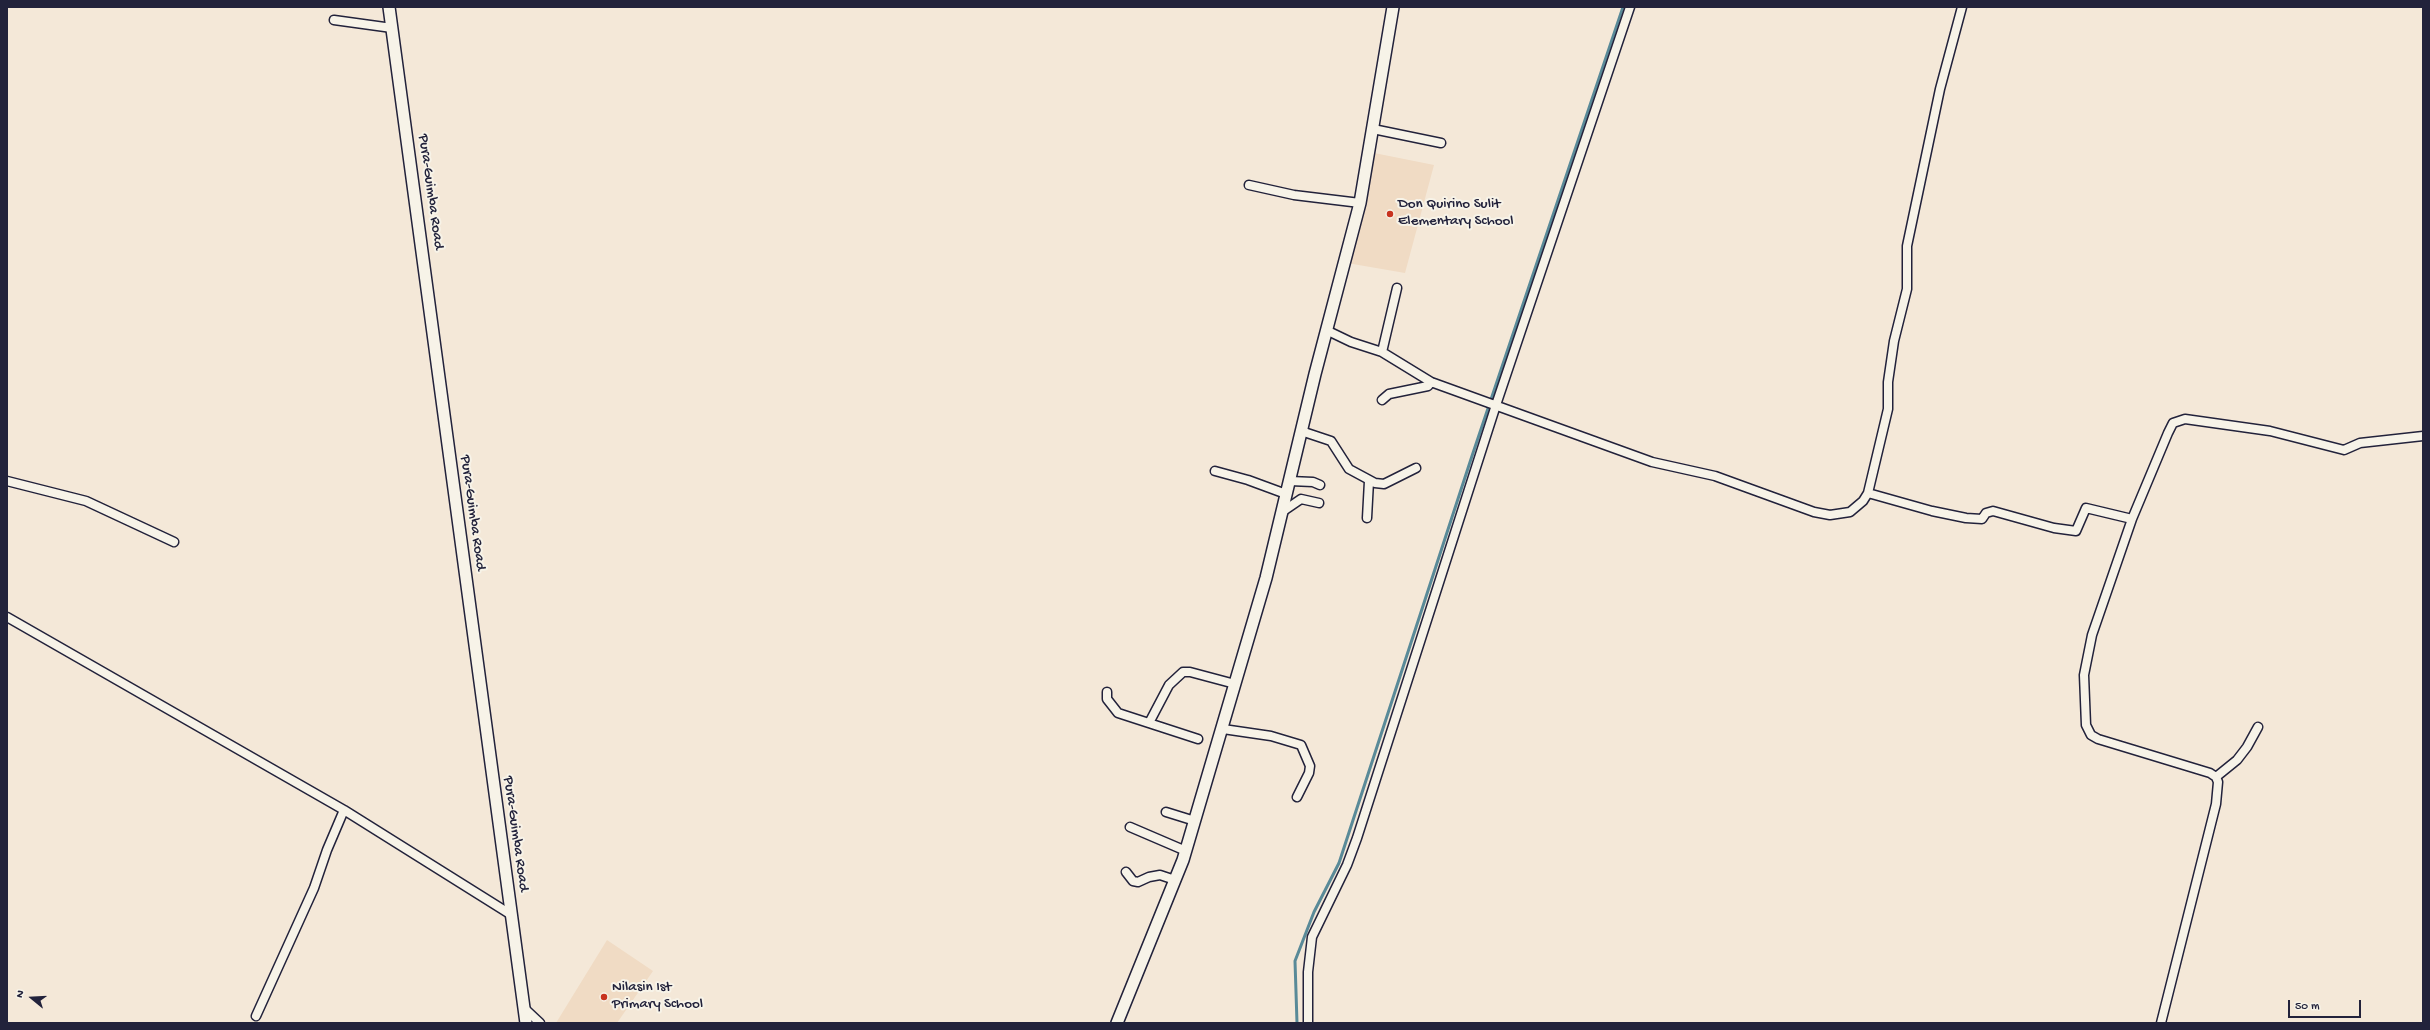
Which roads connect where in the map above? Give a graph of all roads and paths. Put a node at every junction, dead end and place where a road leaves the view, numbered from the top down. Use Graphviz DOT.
graph roads {
  1 [pos="389,7"];
  2 [pos="1393,7"];
  3 [pos="1630,7"];
  4 [pos="1962,7"];
  5 [pos="334,20"];
  6 [pos="392,28"];
  7 [pos="1373,129"];
  8 [pos="1441,143"];
  9 [pos="1249,185"];
  10 [pos="1360,203"];
  11 [pos="1397,288"];
  12 [pos="1326,330"];
  13 [pos="1382,352"];
  14 [pos="1431,382"];
  15 [pos="1382,400"];
  16 [pos="1496,405"];
  17 [pos="1301,431"];
  18 [pos="2423,436"];
  19 [pos="1416,468"];
  20 [pos="1215,471"];
  21 [pos="7,481"];
  22 [pos="1290,481"];
  23 [pos="1369,481"];
  24 [pos="1320,485"];
  25 [pos="1868,493"];
  26 [pos="1286,494"];
  27 [pos="1319,503"];
  28 [pos="1282,512"];
  29 [pos="1367,518"];
  30 [pos="2132,519"];
  31 [pos="174,542"];
  32 [pos="7,616"];
  33 [pos="1235,684"];
  34 [pos="1106,692"];
  35 [pos="1149,724"];
  36 [pos="2258,727"];
  37 [pos="1223,729"];
  38 [pos="1198,739"];
  39 [pos="2216,778"];
  40 [pos="1297,797"];
  41 [pos="344,810"];
  42 [pos="1166,812"];
  43 [pos="1195,821"];
  44 [pos="1130,827"];
  45 [pos="1186,850"];
  46 [pos="1126,872"];
  47 [pos="1175,880"];
  48 [pos="510,914"];
  49 [pos="524,1008"];
  50 [pos="256,1016"];
  51 [pos="526,1023"];
  52 [pos="540,1023"];
  53 [pos="1117,1023"];
  54 [pos="1308,1023"];
  55 [pos="2161,1023"];
  1 -- 6 [label="street, Pura-Guimba Road"];
  2 -- 7 [label="street"];
  3 -- 16 [label="street"];
  4 -- 25 [label="street"];
  5 -- 6 [label="street"];
  6 -- 48 [label="street, Pura-Guimba Road"];
  7 -- 8 [label="street"];
  7 -- 10 [label="street"];
  9 -- 10 [label="street"];
  10 -- 12 [label="street"];
  11 -- 13 [label="street"];
  12 -- 13 [label="street"];
  12 -- 17 [label="street"];
  13 -- 14 [label="street"];
  14 -- 15 [label="street"];
  14 -- 16 [label="street"];
  16 -- 25 [label="street"];
  16 -- 54 [label="street"];
  17 -- 22 [label="street"];
  17 -- 23 [label="street"];
  18 -- 30 [label="street"];
  19 -- 23 [label="street"];
  20 -- 26 [label="street"];
  21 -- 31 [label="street"];
  22 -- 24 [label="street"];
  22 -- 26 [label="street"];
  23 -- 29 [label="street"];
  25 -- 30 [label="street"];
  26 -- 28 [label="street"];
  27 -- 28 [label="street"];
  28 -- 33 [label="street"];
  30 -- 39 [label="street"];
  32 -- 41 [label="street"];
  33 -- 35 [label="street"];
  33 -- 37 [label="street"];
  34 -- 35 [label="street"];
  35 -- 38 [label="street"];
  36 -- 39 [label="street"];
  37 -- 40 [label="street"];
  37 -- 43 [label="street"];
  39 -- 55 [label="street"];
  41 -- 48 [label="street"];
  41 -- 50 [label="street"];
  42 -- 43 [label="street"];
  43 -- 45 [label="street"];
  44 -- 45 [label="street"];
  45 -- 47 [label="street"];
  46 -- 47 [label="street"];
  47 -- 53 [label="street"];
  48 -- 49 [label="street, Pura-Guimba Road"];
  49 -- 51 [label="street, Pura-Guimba Road"];
  49 -- 52 [label="street"];
}
